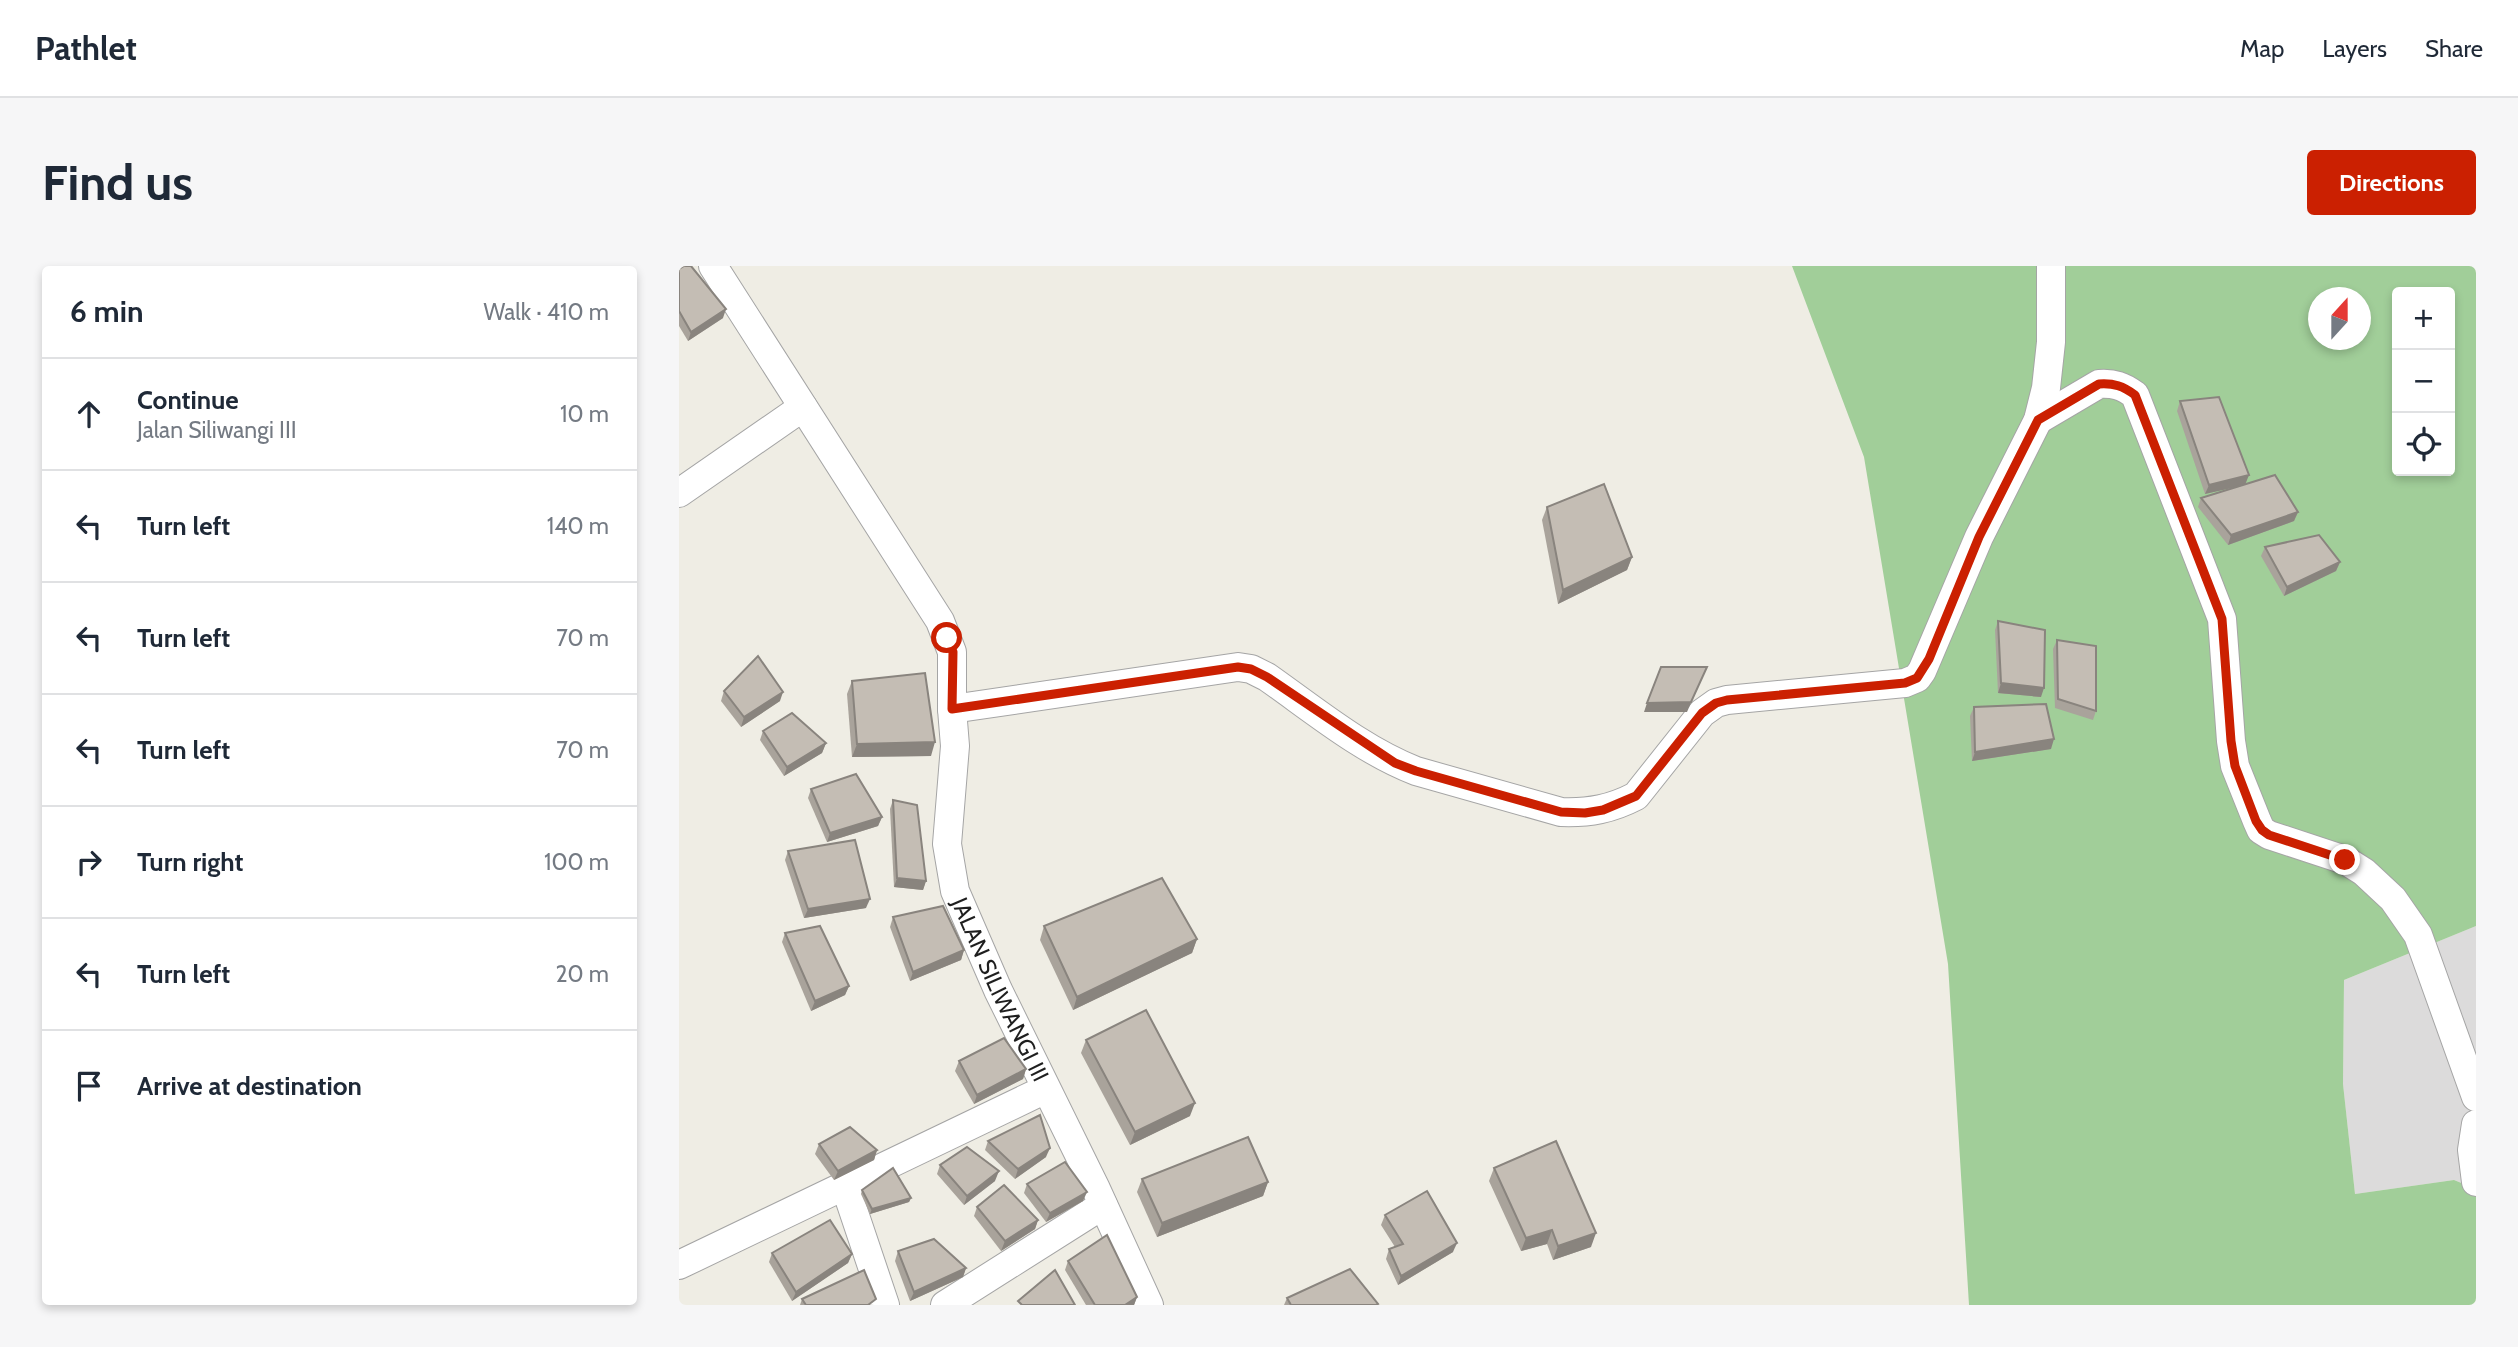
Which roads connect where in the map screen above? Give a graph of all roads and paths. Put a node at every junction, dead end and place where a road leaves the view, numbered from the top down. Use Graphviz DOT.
graph roads {
  1 [pos="713,266"];
  2 [pos="2051,266"];
  3 [pos="803,407"];
  4 [pos="2038,420"];
  5 [pos="679,493"];
  6 [pos="952,709"];
  7 [pos="1046,1089"];
  8 [pos="2476,1097"];
  9 [pos="2476,1124"];
  10 [pos="2476,1182"];
  11 [pos="845,1186"];
  12 [pos="1103,1205"];
  13 [pos="679,1265"];
  14 [pos="885,1305"];
  15 [pos="945,1305"];
  16 [pos="1149,1305"];
  1 -- 3 [label="street"];
  2 -- 4 [label="street"];
  3 -- 5 [label="street"];
  3 -- 6 [label="street, JALAN SILIWANGI III"];
  4 -- 6 [label="street"];
  4 -- 8 [label="street"];
  6 -- 7 [label="street, JALAN SILIWANGI III"];
  7 -- 11 [label="street"];
  7 -- 12 [label="street, JALAN SILIWANGI III"];
  9 -- 10 [label="street"];
  11 -- 13 [label="street"];
  11 -- 14 [label="street"];
  12 -- 15 [label="street"];
  12 -- 16 [label="street, JALAN SILIWANGI III"];
}
